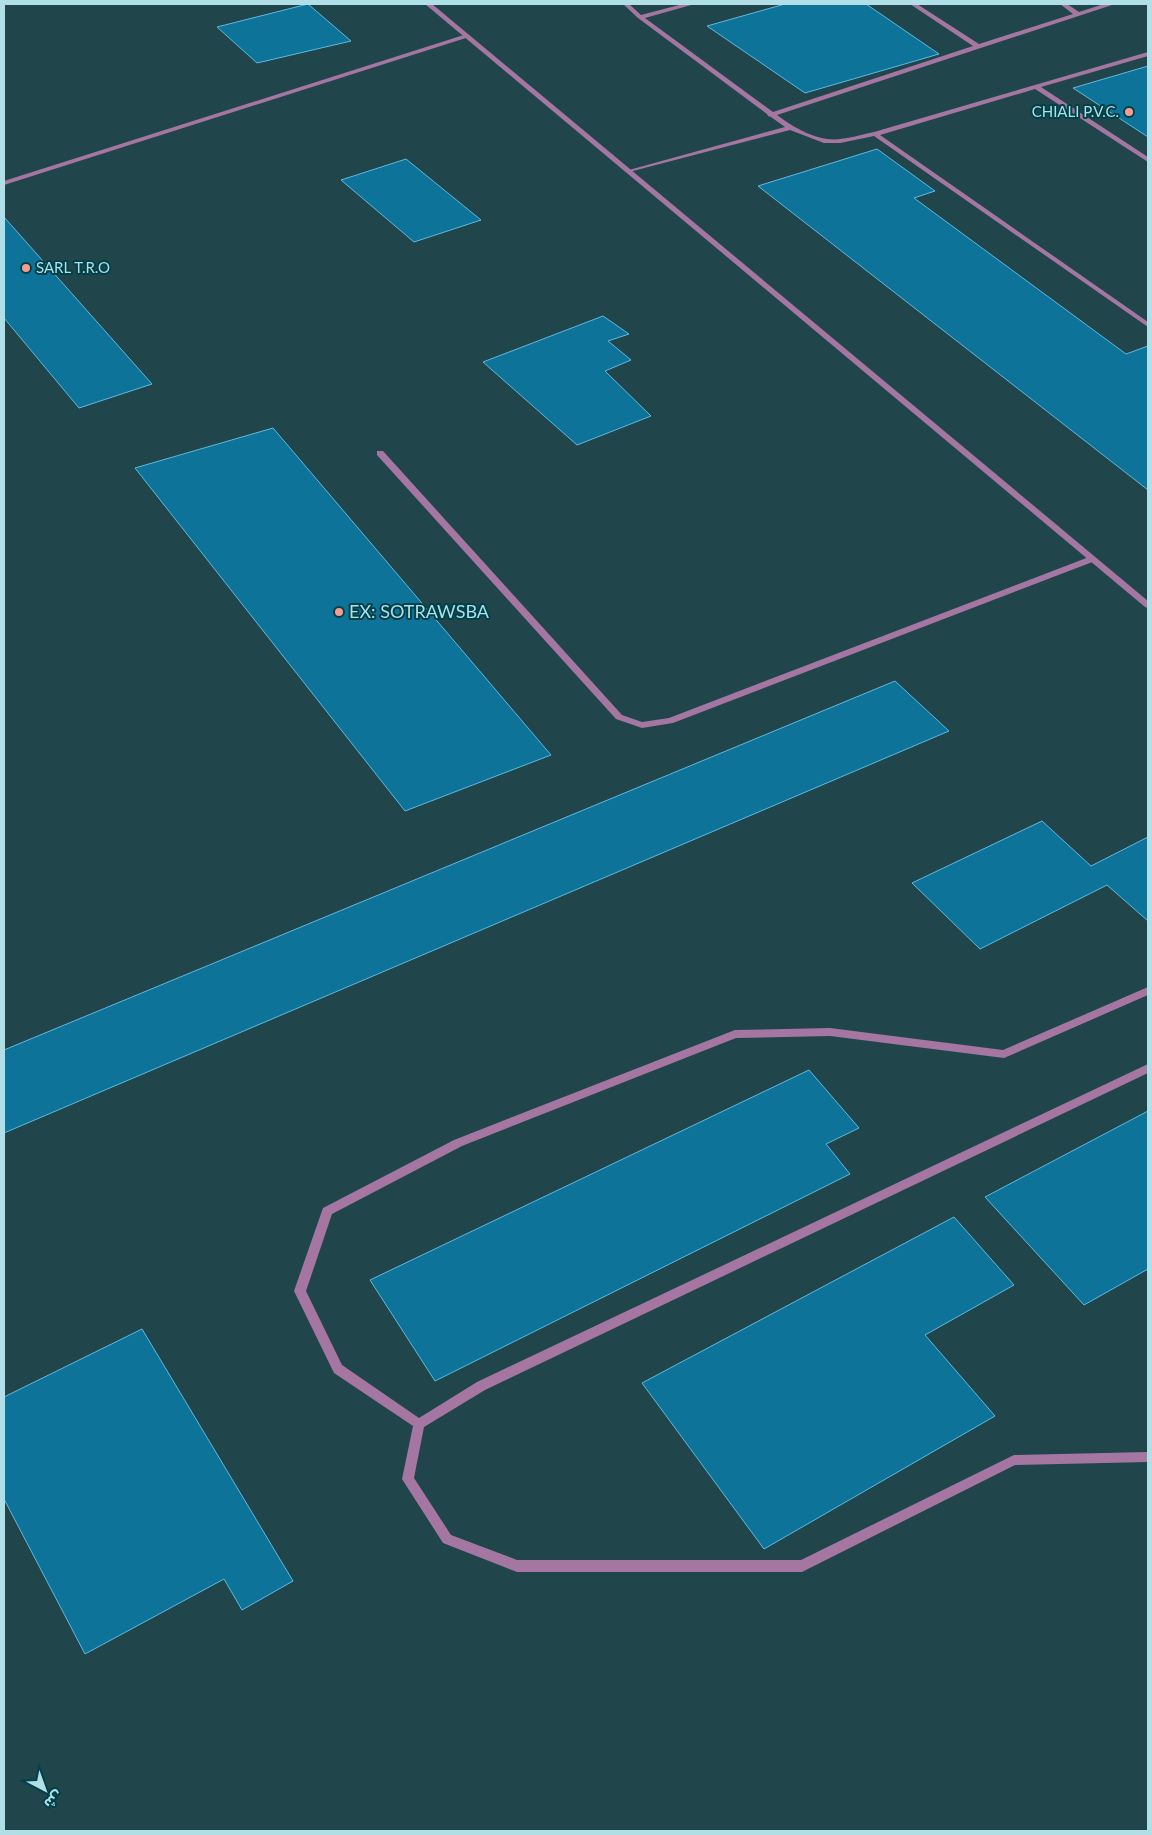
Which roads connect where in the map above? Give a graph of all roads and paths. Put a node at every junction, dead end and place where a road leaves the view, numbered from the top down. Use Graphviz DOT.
graph roads {
  1 [pos="428,4"];
  2 [pos="626,4"];
  3 [pos="689,4"];
  4 [pos="913,4"];
  5 [pos="1063,4"];
  6 [pos="1110,4"];
  7 [pos="1078,14"];
  8 [pos="640,17"];
  9 [pos="467,36"];
  10 [pos="978,46"];
  11 [pos="1148,54"];
  12 [pos="1036,87"];
  13 [pos="770,115"];
  14 [pos="790,128"];
  15 [pos="875,134"];
  16 [pos="1148,160"];
  17 [pos="630,171"];
  18 [pos="4,183"];
  19 [pos="1148,325"];
  20 [pos="380,453"];
  21 [pos="1092,559"];
  22 [pos="1148,606"];
  23 [pos="1148,991"];
  24 [pos="1148,1068"];
  25 [pos="420,1424"];
  26 [pos="1148,1457"];
  1 -- 9 [label="street"];
  2 -- 8 [label="street"];
  3 -- 8 [label="street"];
  4 -- 10 [label="street"];
  5 -- 7 [label="street"];
  6 -- 7 [label="street"];
  7 -- 10 [label="street"];
  8 -- 13 [label="street"];
  9 -- 17 [label="street"];
  9 -- 18 [label="street"];
  10 -- 13 [label="street"];
  11 -- 12 [label="street"];
  12 -- 15 [label="street"];
  12 -- 16 [label="street"];
  13 -- 14 [label="street"];
  14 -- 15 [label="street"];
  14 -- 17 [label="street"];
  15 -- 19 [label="street"];
  17 -- 21 [label="street"];
  20 -- 21 [label="street"];
  21 -- 22 [label="street"];
  23 -- 25 [label="street"];
  24 -- 25 [label="street"];
  25 -- 26 [label="street"];
}
